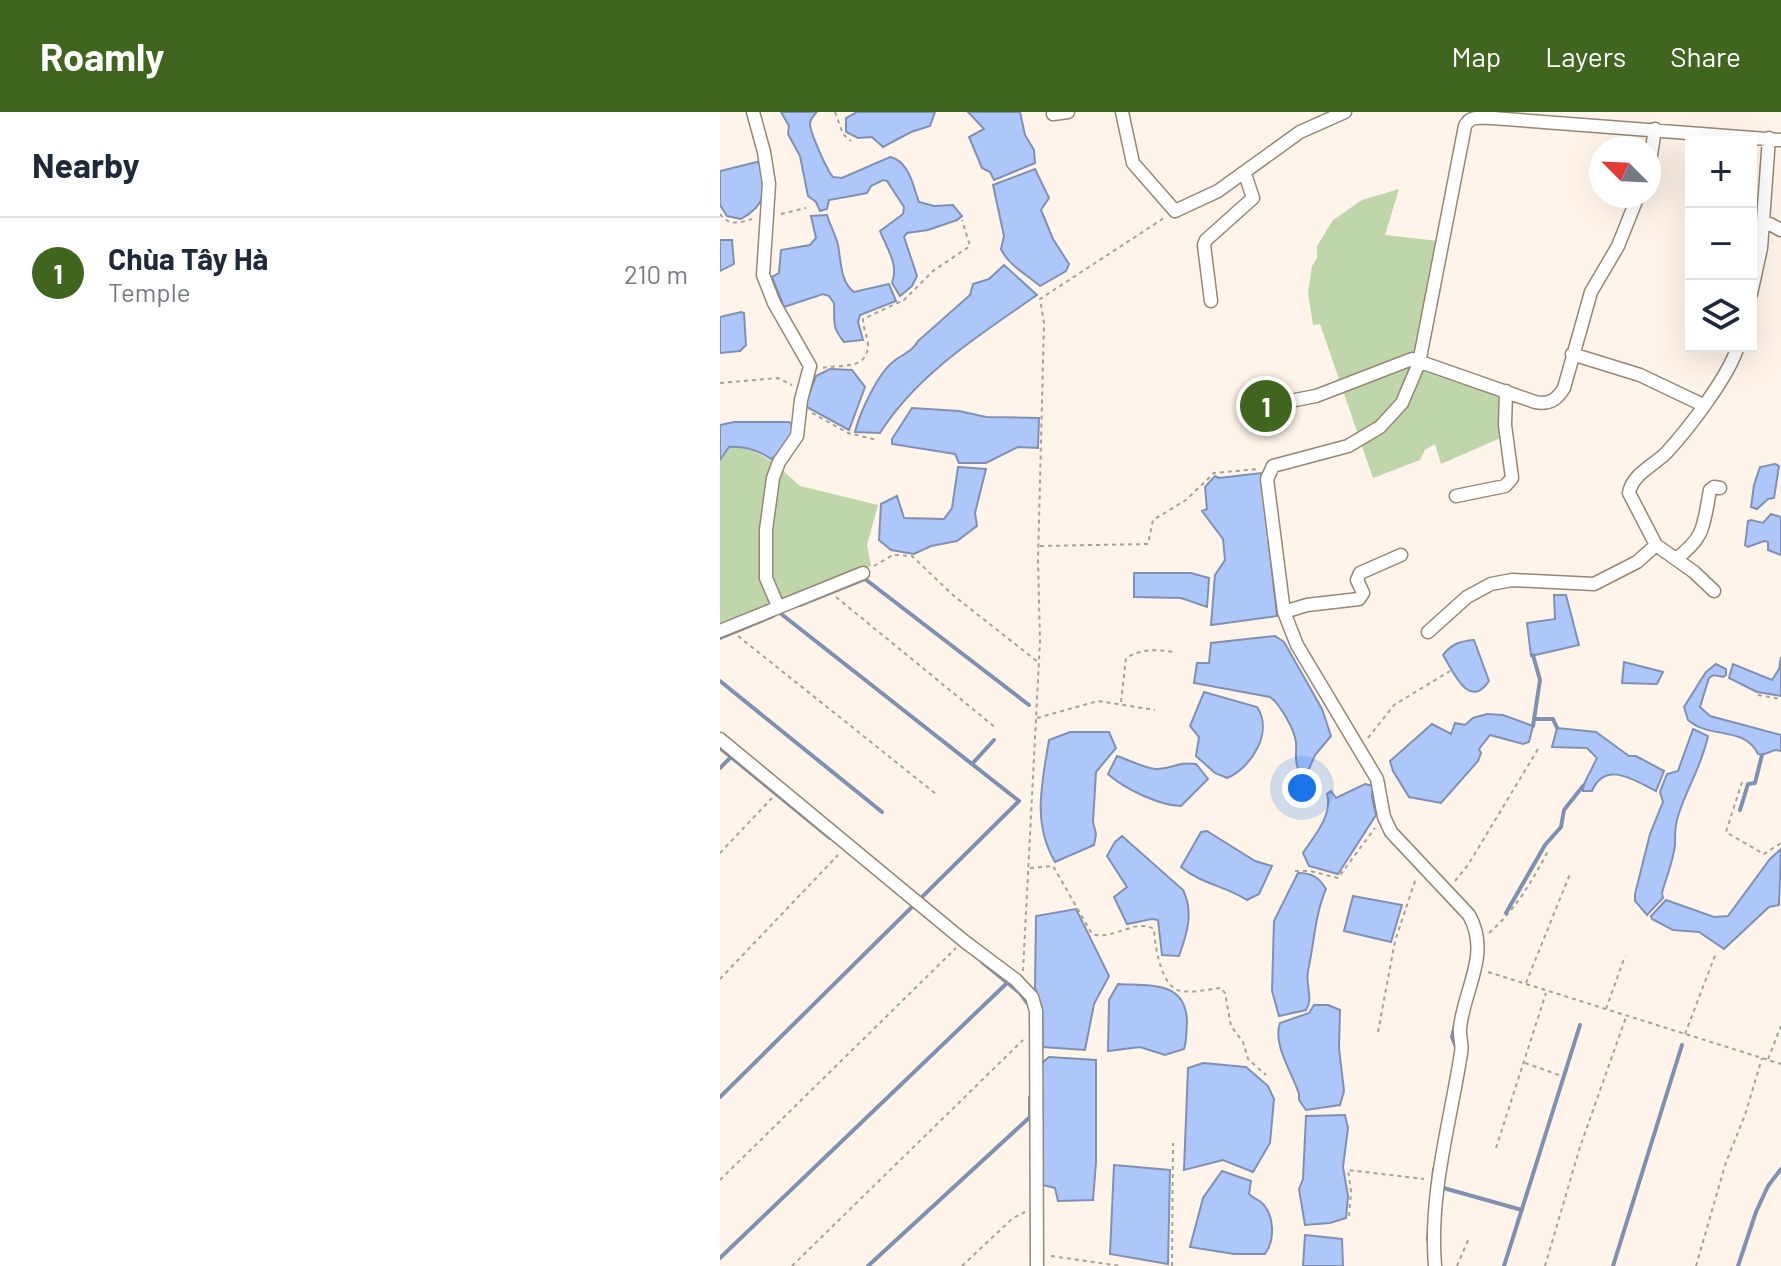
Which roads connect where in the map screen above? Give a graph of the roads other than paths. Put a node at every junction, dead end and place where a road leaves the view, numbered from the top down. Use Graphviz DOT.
graph roads {
  1 [pos="753,112"];
  2 [pos="1068,112"];
  3 [pos="1122,112"];
  4 [pos="1345,112"];
  5 [pos="1053,114"];
  6 [pos="1492,115"];
  7 [pos="1655,129"];
  8 [pos="1654,136"];
  9 [pos="1775,139"];
  10 [pos="1245,174"];
  11 [pos="1633,208"];
  12 [pos="1764,221"];
  13 [pos="1781,230"];
  14 [pos="1754,280"];
  15 [pos="1211,301"];
  16 [pos="1735,352"];
  17 [pos="1572,354"];
  18 [pos="1419,363"];
  19 [pos="1506,391"];
  20 [pos="1274,404"];
  21 [pos="1703,405"];
  22 [pos="1720,488"];
  23 [pos="1456,496"];
  24 [pos="1656,545"];
  25 [pos="1401,555"];
  26 [pos="1676,559"];
  27 [pos="863,573"];
  28 [pos="1714,591"];
  29 [pos="778,606"];
  30 [pos="1284,612"];
  31 [pos="724,629"];
  32 [pos="1428,632"];
  33 [pos="720,739"];
  34 [pos="1038,1260"];
  35 [pos="1435,1266"];
  1 -- 29 [label="street"];
  2 -- 5 [label="street"];
  3 -- 10 [label="street"];
  4 -- 10 [label="street"];
  6 -- 7 [label="street"];
  6 -- 18 [label="street"];
  7 -- 8 [label="street"];
  7 -- 9 [label="street"];
  9 -- 12 [label="street"];
  10 -- 15 [label="street"];
  11 -- 17 [label="street"];
  12 -- 13 [label="street"];
  12 -- 14 [label="street"];
  16 -- 21 [label="street"];
  17 -- 19 [label="street"];
  17 -- 21 [label="street"];
  18 -- 19 [label="street"];
  18 -- 20 [label="street"];
  18 -- 30 [label="street"];
  19 -- 23 [label="street"];
  21 -- 24 [label="street"];
  22 -- 26 [label="street"];
  24 -- 26 [label="street"];
  24 -- 32 [label="street"];
  25 -- 30 [label="street"];
  26 -- 28 [label="street"];
  27 -- 29 [label="street"];
  29 -- 31 [label="street"];
  30 -- 35 [label="street"];
  33 -- 34 [label="street"];
}
